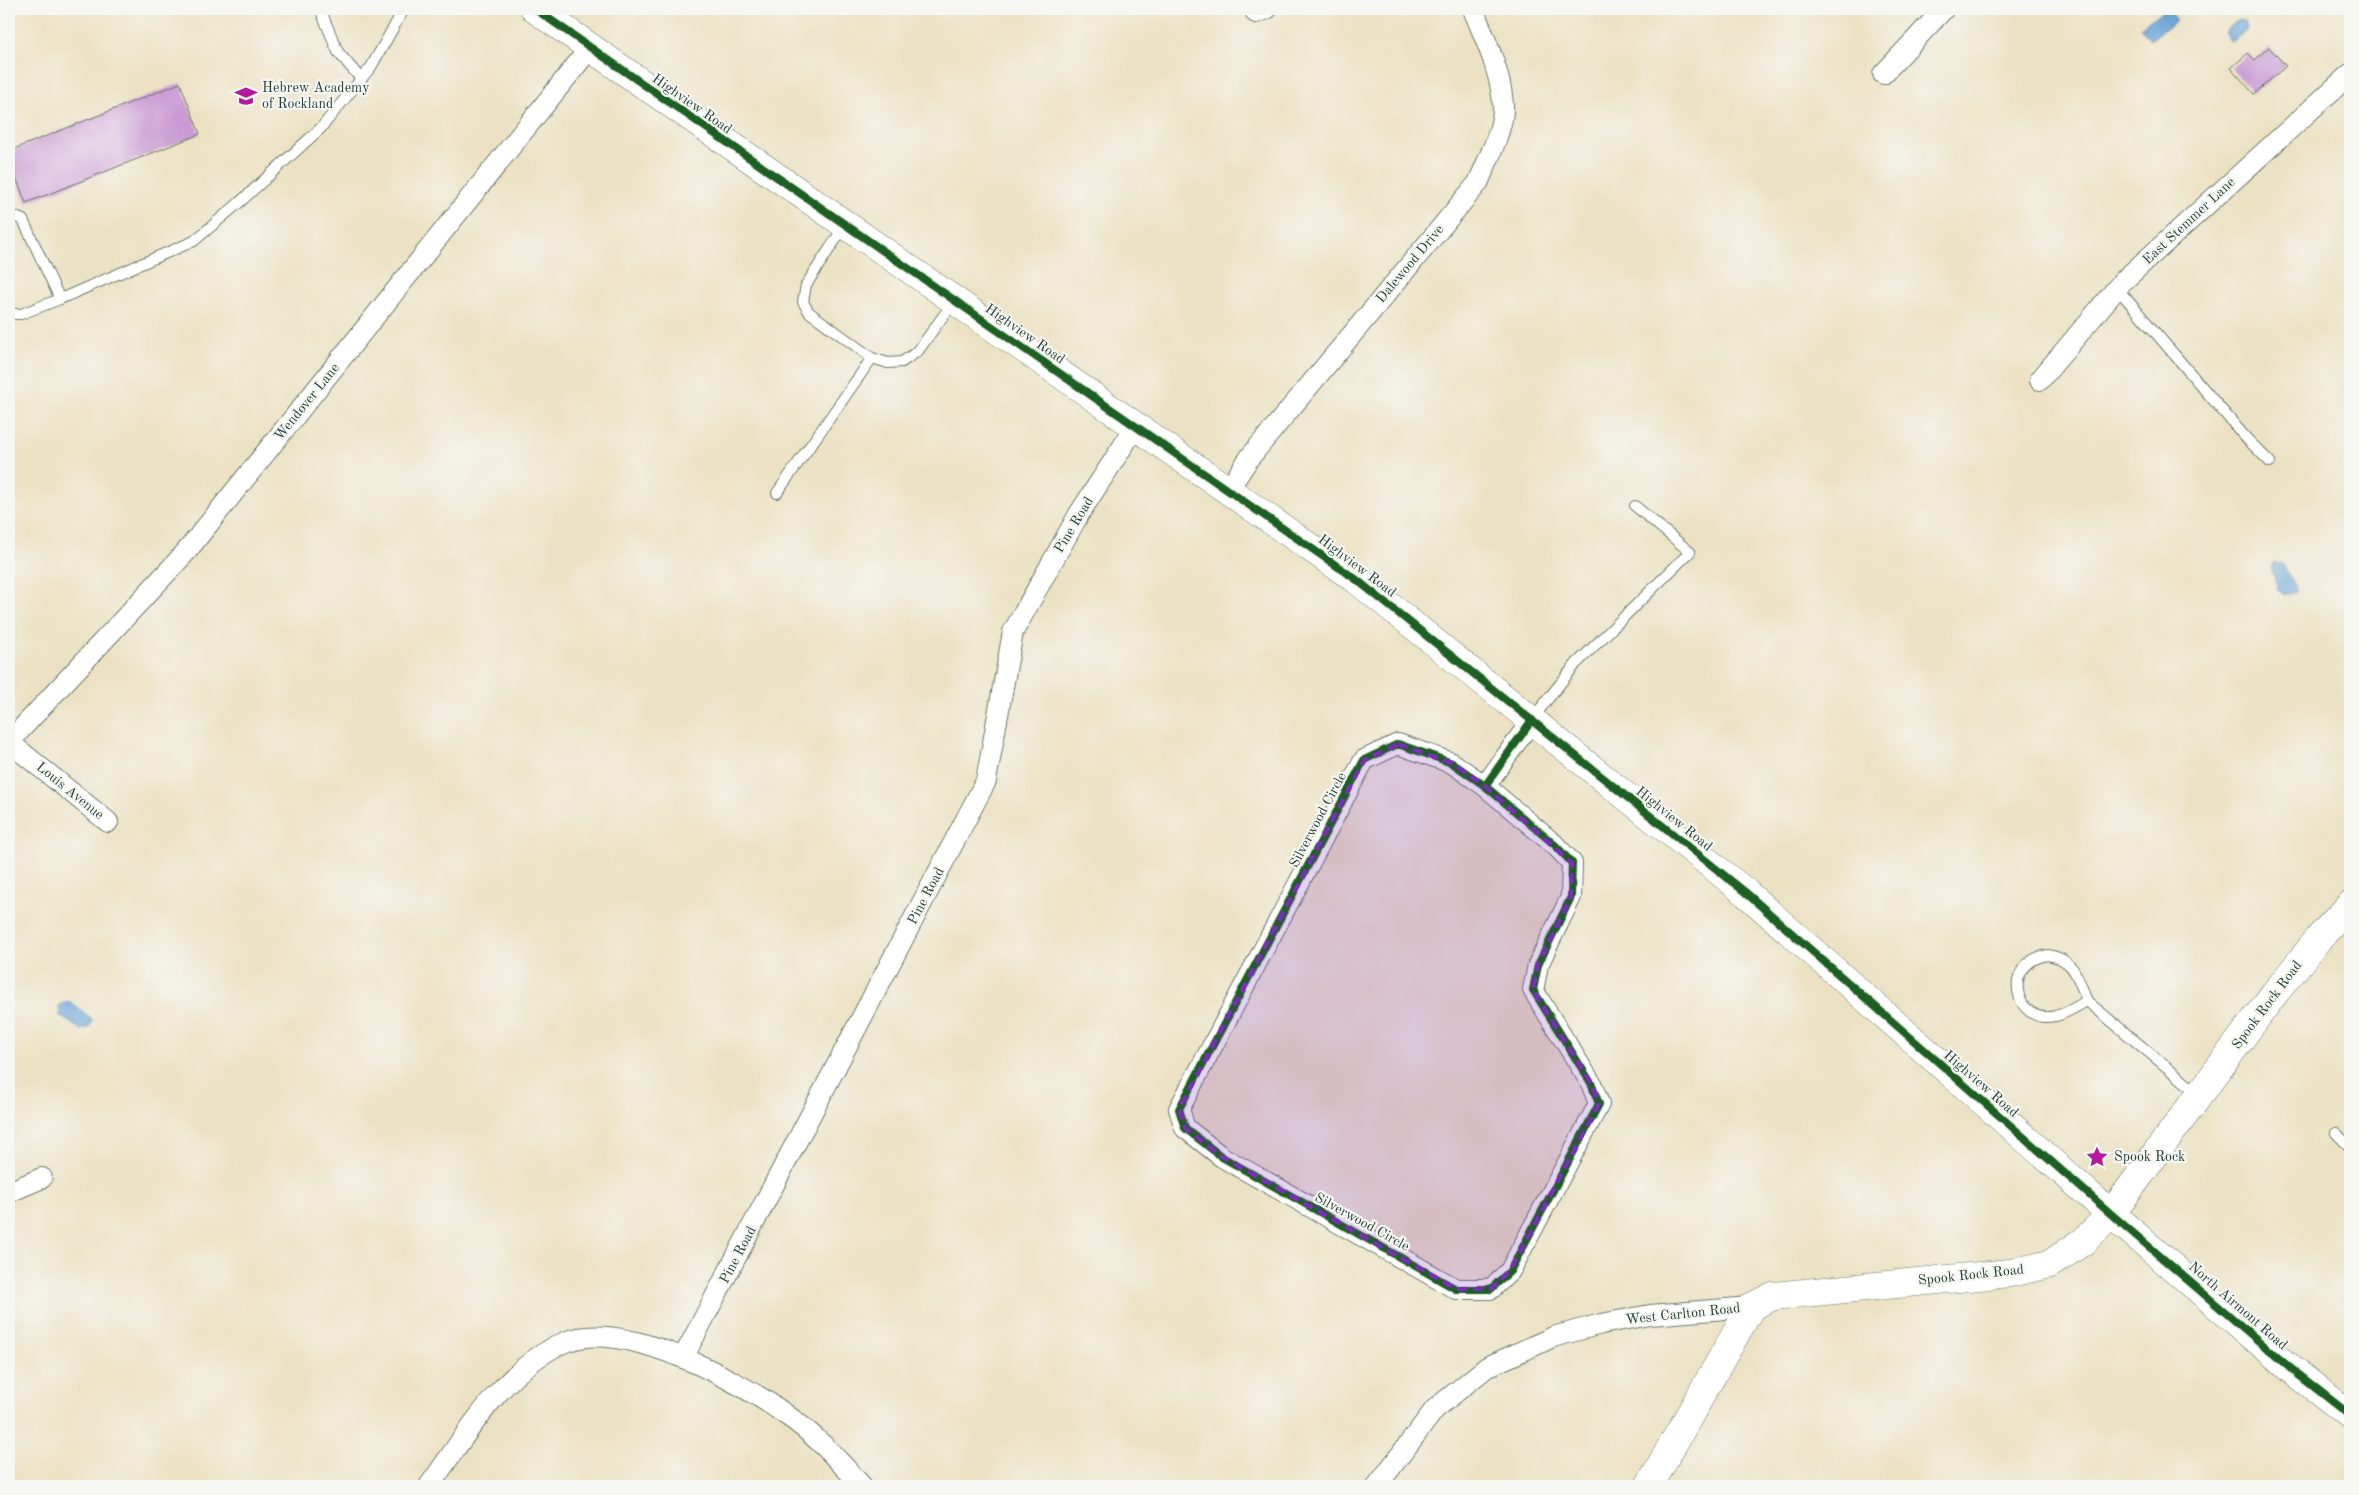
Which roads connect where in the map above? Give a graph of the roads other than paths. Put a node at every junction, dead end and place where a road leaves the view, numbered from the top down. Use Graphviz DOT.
graph roads {
  1 [pos="320,9"];
  2 [pos="404,9"];
  3 [pos="534,9"];
  4 [pos="1473,9"];
  5 [pos="1944,9"];
  6 [pos="590,48"];
  7 [pos="1884,74"];
  8 [pos="2350,74"];
  9 [pos="361,79"];
  10 [pos="9,214"];
  11 [pos="845,225"];
  12 [pos="2117,288"];
  13 [pos="60,299"];
  14 [pos="954,300"];
  15 [pos="9,314"];
  16 [pos="872,358"];
  17 [pos="2040,380"];
  18 [pos="1136,426"];
  19 [pos="2270,462"];
  20 [pos="1228,490"];
  21 [pos="777,493"];
  22 [pos="1636,506"];
  23 [pos="1532,720"];
  24 [pos="9,742"];
  25 [pos="1485,786"];
  26 [pos="108,822"];
  27 [pos="2350,905"];
  28 [pos="2087,1002"];
  29 [pos="2200,1094"];
  30 [pos="2336,1133"];
  31 [pos="2350,1147"];
  32 [pos="42,1178"];
  33 [pos="9,1192"];
  34 [pos="2111,1214"];
  35 [pos="1751,1307"];
  36 [pos="684,1358"];
  37 [pos="2350,1416"];
  38 [pos="429,1486"];
  39 [pos="862,1486"];
  40 [pos="1377,1486"];
  41 [pos="1649,1486"];
  1 -- 9 [label="lane"];
  2 -- 9 [label="lane"];
  3 -- 6 [label="street, Highview Road"];
  4 -- 20 [label="street, Dalewood Drive"];
  5 -- 7 [label="street"];
  6 -- 11 [label="street, Highview Road"];
  6 -- 24 [label="street, Wendover Lane"];
  8 -- 12 [label="street, East Stemmer Lane"];
  9 -- 13 [label="lane"];
  10 -- 13 [label="lane"];
  11 -- 14 [label="street, Highview Road"];
  11 -- 16 [label="lane"];
  12 -- 17 [label="street, East Stemmer Lane"];
  12 -- 19 [label="lane"];
  13 -- 15 [label="lane"];
  14 -- 16 [label="lane"];
  14 -- 18 [label="street, Highview Road"];
  16 -- 21 [label="lane"];
  18 -- 20 [label="street, Highview Road"];
  18 -- 36 [label="street, Pine Road"];
  20 -- 23 [label="street, Highview Road"];
  22 -- 23 [label="lane"];
  23 -- 25 [label="street"];
  23 -- 34 [label="street, Highview Road"];
  24 -- 26 [label="street, Louis Avenue"];
  25 -- 25 [label="street, Silverwood Circle"];
  27 -- 29 [label="street, Spook Rock Road"];
  28 -- 28 [label="lane"];
  28 -- 29 [label="lane"];
  29 -- 34 [label="street, Spook Rock Road"];
  30 -- 31 [label="lane"];
  32 -- 33 [label="street"];
  34 -- 35 [label="street, Spook Rock Road"];
  34 -- 37 [label="street, North Airmont Road"];
  35 -- 40 [label="street, West Carlton Road"];
  35 -- 41 [label="street"];
  36 -- 38 [label="street"];
  36 -- 39 [label="street"];
}
